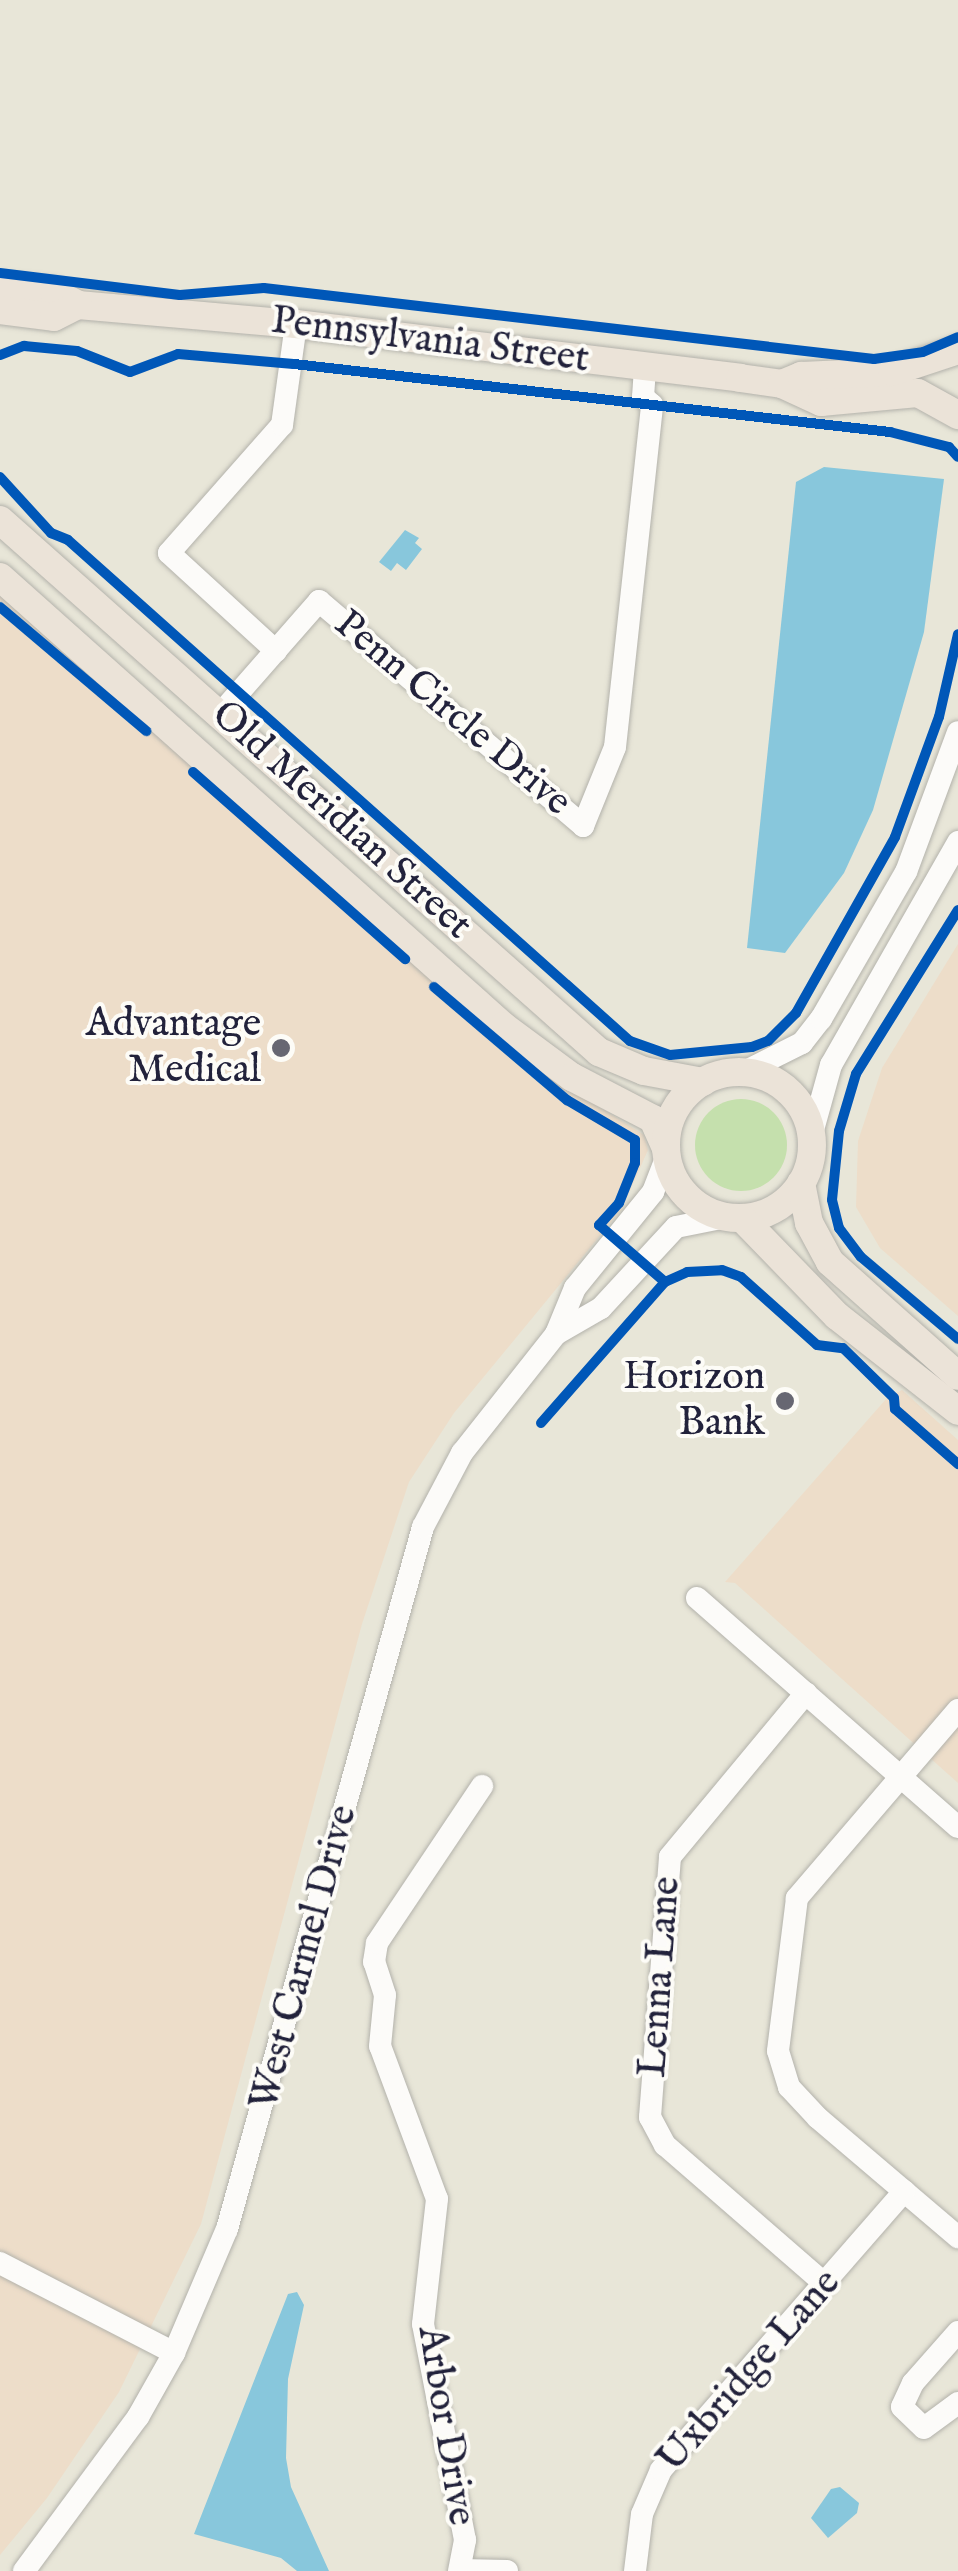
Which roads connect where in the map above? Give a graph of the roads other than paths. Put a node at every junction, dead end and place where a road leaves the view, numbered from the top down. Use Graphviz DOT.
graph roads {
  1 [pos="0,287"];
  2 [pos="78,305"];
  3 [pos="0,310"];
  4 [pos="32,313"];
  5 [pos="296,324"];
  6 [pos="0,325"];
  7 [pos="958,350"];
  8 [pos="658,368"];
  9 [pos="782,384"];
  10 [pos="958,415"];
  11 [pos="0,520"];
  12 [pos="0,576"];
  13 [pos="276,650"];
  14 [pos="220,713"];
  15 [pos="958,732"];
  16 [pos="958,842"];
  17 [pos="744,1072"];
  18 [pos="702,1082"];
  19 [pos="811,1137"];
  20 [pos="666,1152"];
  21 [pos="801,1183"];
  22 [pos="734,1218"];
  23 [pos="556,1334"];
  24 [pos="958,1376"];
  25 [pos="958,1411"];
  26 [pos="697,1598"];
  27 [pos="806,1694"];
  28 [pos="958,1710"];
  29 [pos="902,1776"];
  30 [pos="482,1786"];
  31 [pos="958,1827"];
  32 [pos="904,2191"];
  33 [pos="958,2237"];
  34 [pos="0,2263"];
  35 [pos="824,2284"];
  36 [pos="958,2332"];
  37 [pos="174,2354"];
  38 [pos="958,2403"];
  39 [pos="24,2571"];
  40 [pos="459,2571"];
  41 [pos="507,2571"];
  42 [pos="635,2571"];
  1 -- 2 [label="main road, Pennsylvania Street"];
  2 -- 4 [label="main road, Pennsylvania Street"];
  2 -- 5 [label="main road, Pennsylvania Street"];
  3 -- 4 [label="main road, Pennsylvania Street"];
  4 -- 6 [label="main road"];
  5 -- 8 [label="main road, Pennsylvania Street"];
  5 -- 13 [label="street, Penn Circle Drive"];
  7 -- 9 [label="main road, Pennsylvania Street"];
  8 -- 9 [label="main road, Pennsylvania Street"];
  8 -- 13 [label="street, Penn Circle Drive"];
  9 -- 10 [label="main road, Pennsylvania Street"];
  11 -- 14 [label="main road, Old Meridian Street"];
  12 -- 20 [label="main road, Old Meridian Street"];
  13 -- 14 [label="street, Penn Circle Drive"];
  14 -- 18 [label="main road, Old Meridian Street"];
  15 -- 17 [label="street"];
  16 -- 19 [label="street"];
  17 -- 18 [label="main road"];
  17 -- 19 [label="main road"];
  18 -- 20 [label="main road"];
  19 -- 21 [label="main road"];
  20 -- 22 [label="main road"];
  20 -- 23 [label="street, West Carmel Drive"];
  21 -- 22 [label="main road"];
  21 -- 24 [label="main road"];
  22 -- 23 [label="street, West Carmel Drive"];
  22 -- 25 [label="main road"];
  23 -- 37 [label="street, West Carmel Drive"];
  26 -- 27 [label="street"];
  27 -- 29 [label="street"];
  27 -- 35 [label="street, Lenna Lane"];
  28 -- 29 [label="street"];
  29 -- 31 [label="street"];
  29 -- 32 [label="street"];
  30 -- 40 [label="street, Arbor Drive"];
  32 -- 33 [label="street"];
  32 -- 35 [label="street, Uxbridge Lane"];
  34 -- 37 [label="street"];
  35 -- 42 [label="street, Uxbridge Lane"];
  36 -- 38 [label="street"];
  37 -- 39 [label="street, West Carmel Drive"];
  40 -- 41 [label="street"];
}
